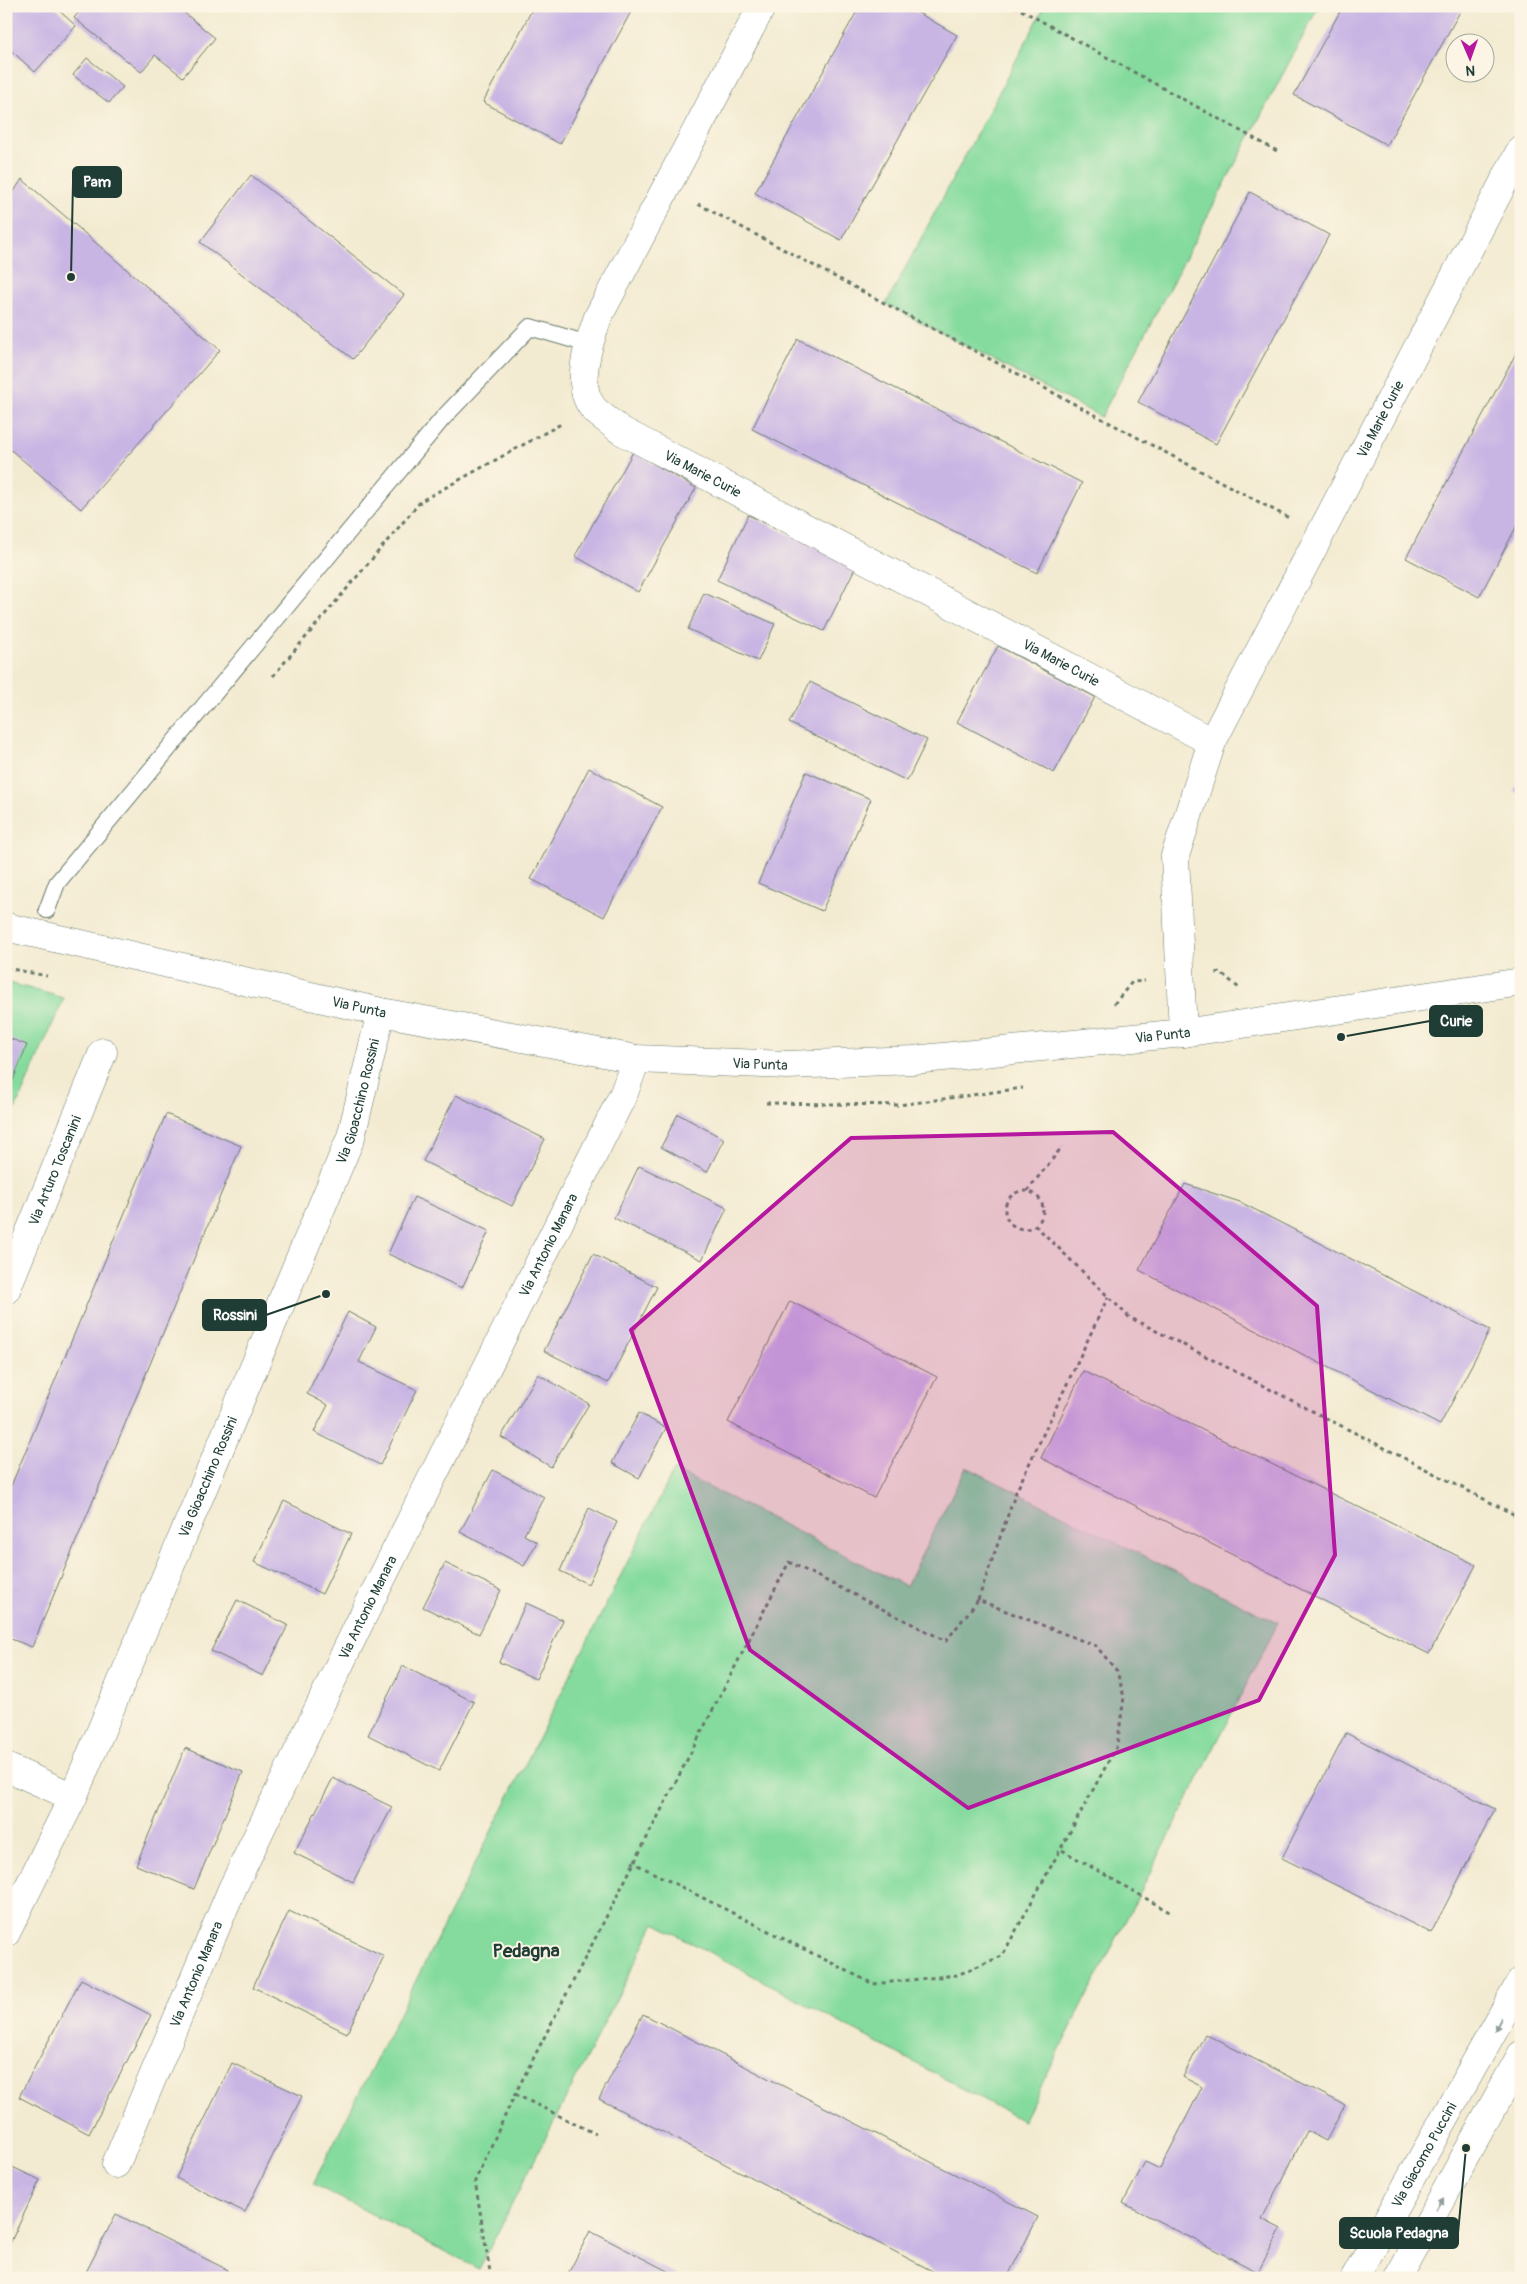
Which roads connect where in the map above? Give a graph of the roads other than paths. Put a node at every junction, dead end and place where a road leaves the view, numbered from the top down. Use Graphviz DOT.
graph roads {
  1 [pos="762,6"];
  2 [pos="1521,149"];
  3 [pos="588,344"];
  4 [pos="1212,742"];
  5 [pos="47,910"];
  6 [pos="6,928"];
  7 [pos="1521,982"];
  8 [pos="380,1012"];
  9 [pos="1183,1032"];
  10 [pos="103,1052"];
  11 [pos="636,1059"];
  12 [pos="6,1290"];
  13 [pos="6,1767"];
  14 [pos="73,1797"];
  15 [pos="6,1933"];
  16 [pos="1521,1981"];
  17 [pos="1479,2059"];
  18 [pos="1515,2065"];
  19 [pos="116,2164"];
  20 [pos="1355,2278"];
  21 [pos="1398,2278"];
  1 -- 3 [label="street"];
  2 -- 4 [label="street, Via Marie Curie"];
  3 -- 4 [label="street, Via Marie Curie"];
  3 -- 5 [label="lane"];
  4 -- 9 [label="street, Via Marie Curie"];
  6 -- 8 [label="street, Via Punta"];
  7 -- 9 [label="street, Via Punta"];
  8 -- 11 [label="street, Via Punta"];
  8 -- 14 [label="street, Via Gioacchino Rossini"];
  9 -- 11 [label="street, Via Punta"];
  10 -- 12 [label="street, Via Arturo Toscanini"];
  11 -- 19 [label="street, Via Antonio Manara"];
  13 -- 14 [label="street"];
  14 -- 15 [label="street, Via Gioacchino Rossini"];
  16 -- 17 [label="street, Via Giacomo Puccini, one-way"];
  17 -- 18 [label="street"];
  17 -- 20 [label="street, Via Giacomo Puccini"];
  21 -- 18 [label="street, one-way"];
}
